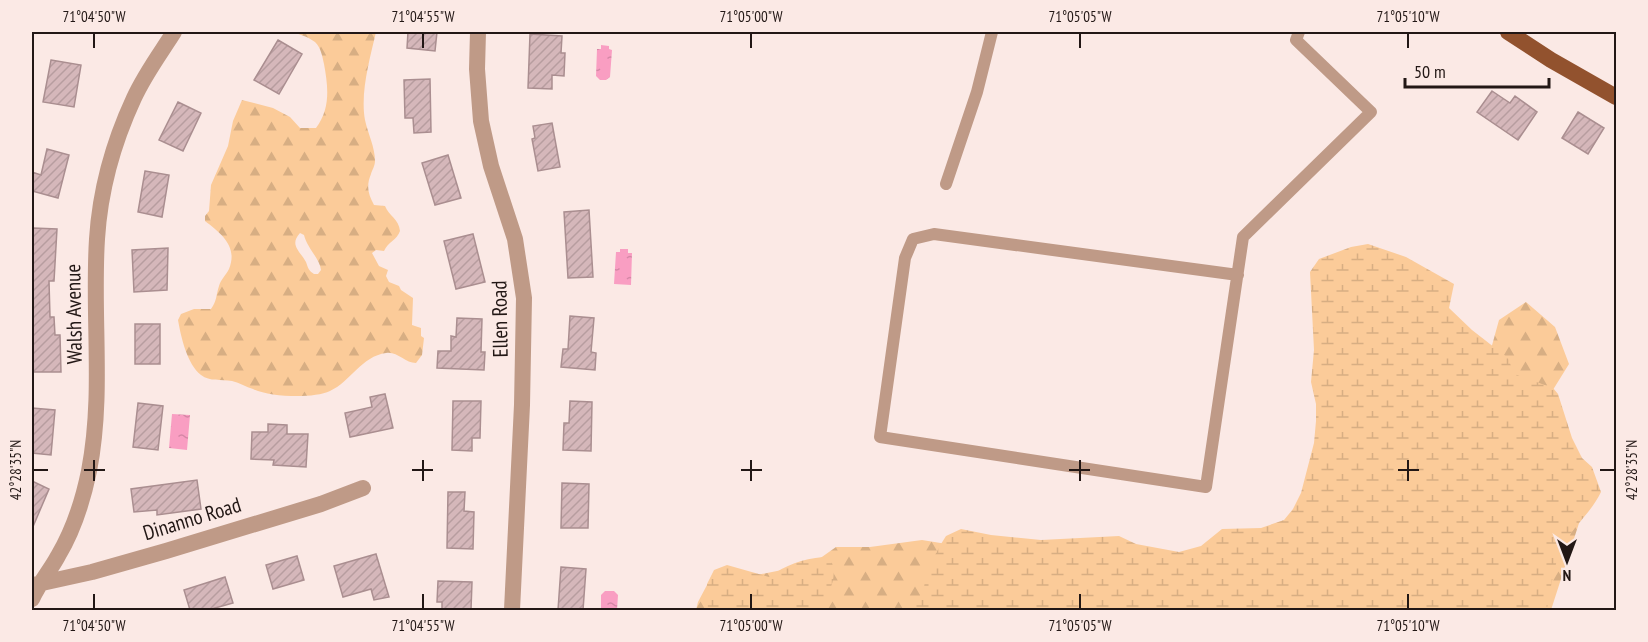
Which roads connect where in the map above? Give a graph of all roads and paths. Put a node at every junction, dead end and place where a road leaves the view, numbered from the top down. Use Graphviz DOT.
graph roads {
  1 [pos="174,32"];
  2 [pos="478,32"];
  3 [pos="992,32"];
  4 [pos="1299,32"];
  5 [pos="1508,32"];
  6 [pos="1617,97"];
  7 [pos="946,184"];
  8 [pos="1238,275"];
  9 [pos="363,488"];
  10 [pos="34,590"];
  11 [pos="512,610"];
  1 -- 10 [label="street, Walsh Avenue"];
  2 -- 11 [label="street, Ellen Road"];
  3 -- 7 [label="lane"];
  4 -- 8 [label="lane"];
  5 -- 6 [label="main road"];
  8 -- 8 [label="lane"];
  9 -- 10 [label="street, Dinanno Road"];
}
